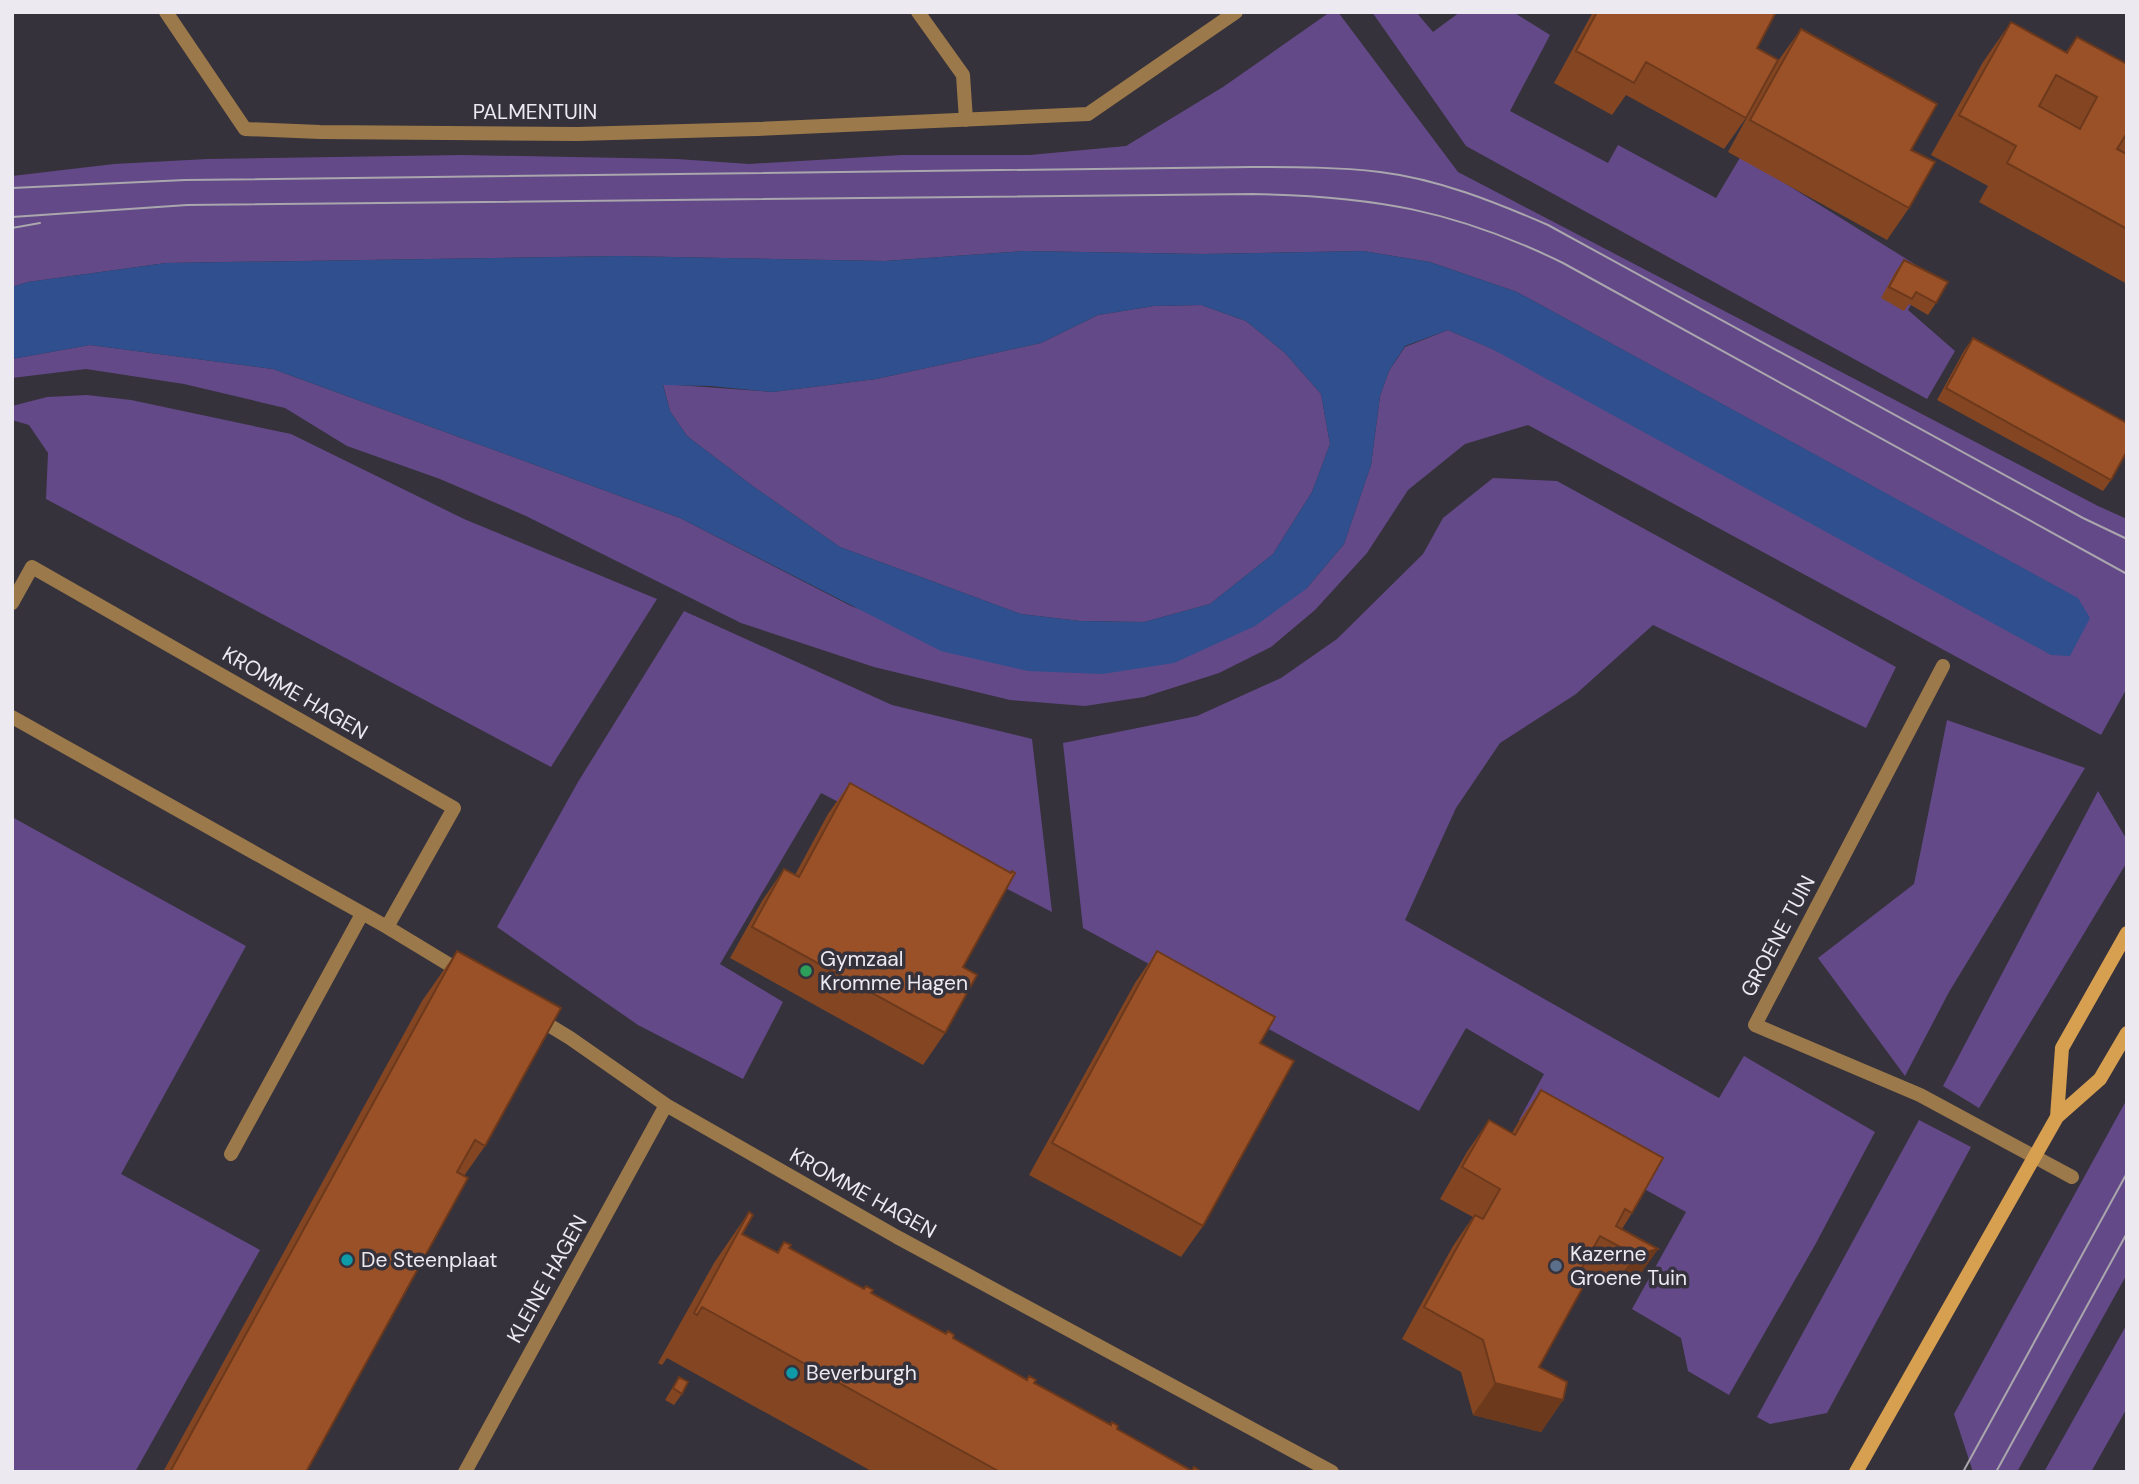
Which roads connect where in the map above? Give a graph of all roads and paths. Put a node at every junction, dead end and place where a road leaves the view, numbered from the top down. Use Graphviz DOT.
graph roads {
  1 [pos="166,12"];
  2 [pos="918,12"];
  3 [pos="1236,12"];
  4 [pos="966,120"];
  5 [pos="12,603"];
  6 [pos="1943,666"];
  7 [pos="12,717"];
  8 [pos="362,914"];
  9 [pos="387,927"];
  10 [pos="2127,933"];
  11 [pos="478,982"];
  12 [pos="524,1010"];
  13 [pos="2127,1033"];
  14 [pos="666,1105"];
  15 [pos="2057,1117"];
  16 [pos="231,1154"];
  17 [pos="2036,1157"];
  18 [pos="2073,1177"];
  19 [pos="465,1472"];
  20 [pos="1332,1472"];
  21 [pos="1856,1472"];
  1 -- 4 [label="street, PALMENTUIN"];
  2 -- 4 [label="street"];
  3 -- 4 [label="street, PALMENTUIN"];
  5 -- 9 [label="street, KROMME HAGEN"];
  6 -- 17 [label="street, GROENE TUIN"];
  7 -- 8 [label="street"];
  8 -- 9 [label="street"];
  8 -- 16 [label="street"];
  9 -- 11 [label="street"];
  10 -- 15 [label="street"];
  12 -- 14 [label="street, KROMME HAGEN"];
  13 -- 15 [label="street"];
  14 -- 19 [label="street, KLEINE HAGEN"];
  14 -- 20 [label="street, KROMME HAGEN"];
  15 -- 17 [label="street"];
  17 -- 18 [label="street, GROENE TUIN"];
  17 -- 21 [label="street"];
}
